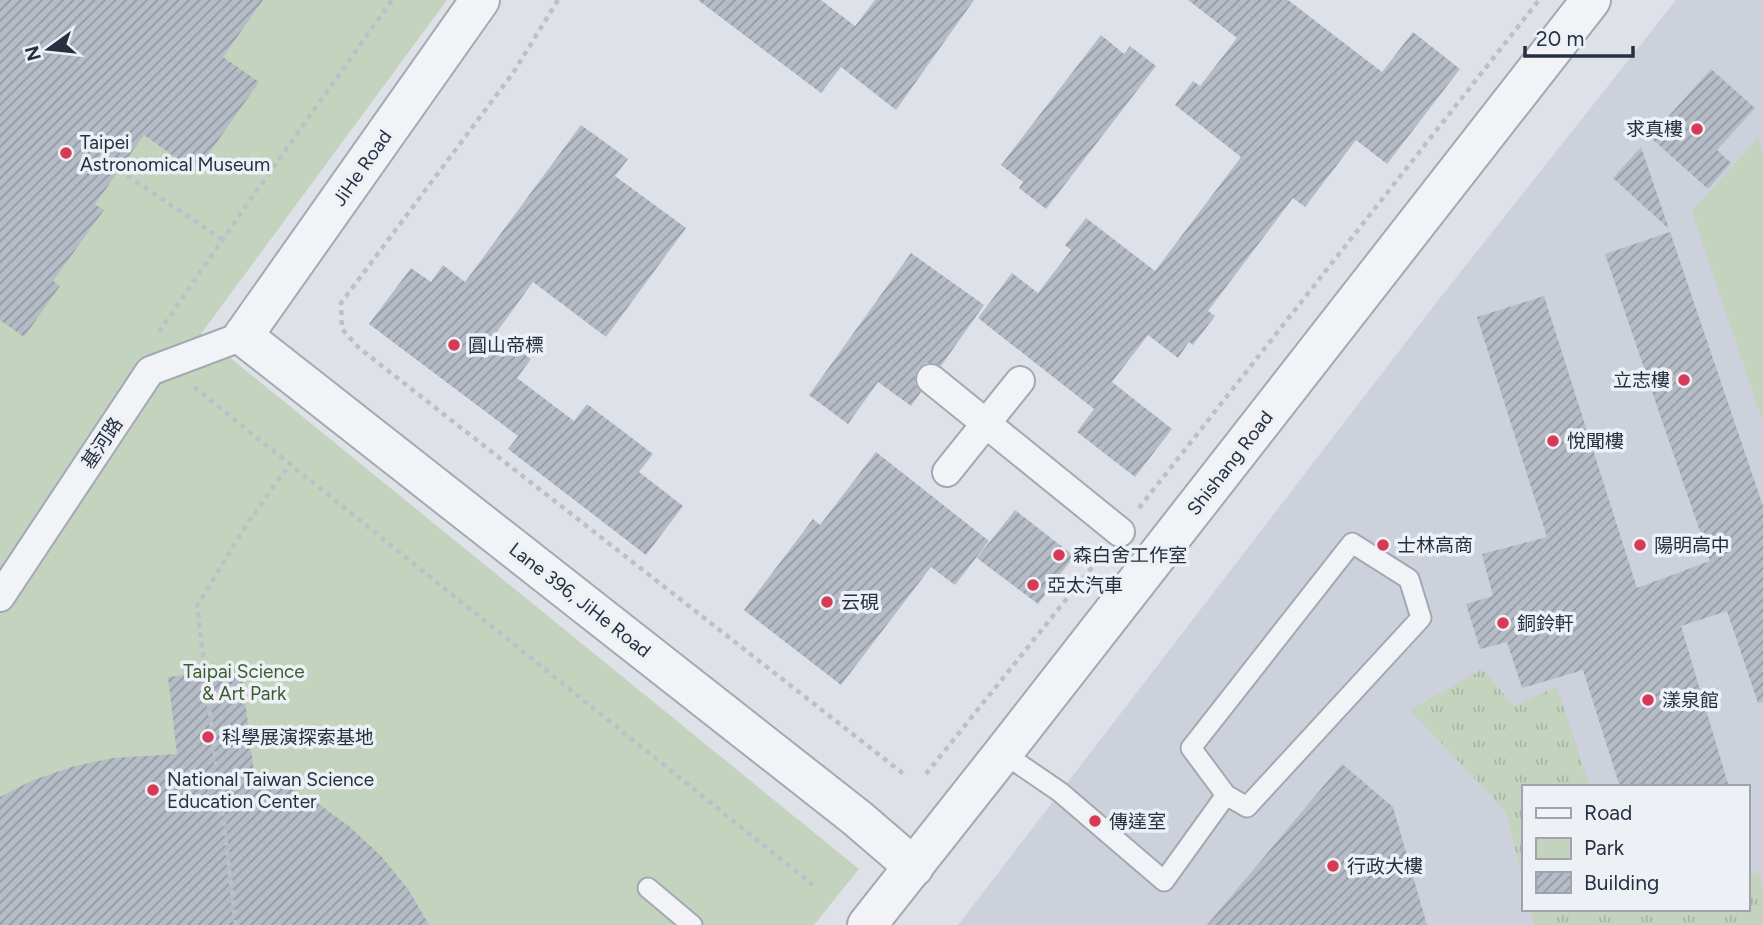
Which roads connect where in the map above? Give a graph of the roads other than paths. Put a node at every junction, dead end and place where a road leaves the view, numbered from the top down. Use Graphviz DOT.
graph roads {
  1 [pos="480,0"];
  2 [pos="1591,0"];
  3 [pos="243,337"];
  4 [pos="931,379"];
  5 [pos="1020,381"];
  6 [pos="985,424"];
  7 [pos="947,472"];
  8 [pos="1120,532"];
  9 [pos="0,597"];
  10 [pos="1003,753"];
  11 [pos="1226,795"];
  12 [pos="914,867"];
  13 [pos="649,888"];
  14 [pos="692,925"];
  15 [pos="867,925"];
  1 -- 3 [label="street, JiHe Road"];
  2 -- 10 [label="street, Shishang Road"];
  3 -- 9 [label="street, 基河路"];
  3 -- 12 [label="street, Lane 396, JiHe Road"];
  4 -- 6 [label="street"];
  5 -- 6 [label="street"];
  6 -- 7 [label="street"];
  6 -- 8 [label="street"];
  10 -- 11 [label="lane"];
  10 -- 12 [label="street, Shishang Road"];
  11 -- 11 [label="lane"];
  12 -- 15 [label="street, Shishang Road"];
  13 -- 14 [label="lane"];
}
